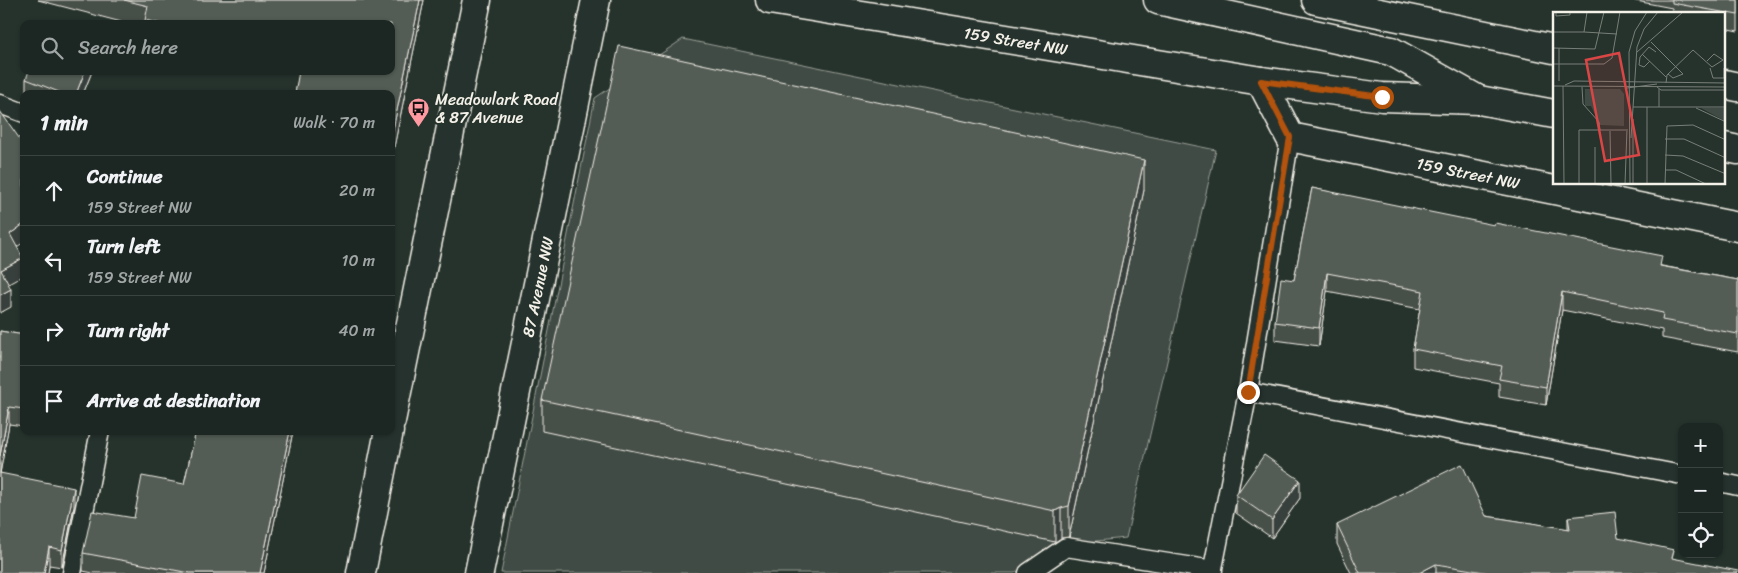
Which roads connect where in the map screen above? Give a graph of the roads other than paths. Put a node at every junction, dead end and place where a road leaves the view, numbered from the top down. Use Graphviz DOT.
graph roads {
  1 [pos="477,0"];
  2 [pos="596,0"];
  3 [pos="770,0"];
  4 [pos="1158,0"];
  5 [pos="1316,0"];
  6 [pos="1553,49"];
  7 [pos="1261,81"];
  8 [pos="1479,100"];
  9 [pos="0,104"];
  10 [pos="20,112"];
  11 [pos="1553,114"];
  12 [pos="1290,137"];
  13 [pos="1738,227"];
  14 [pos="1248,392"];
  15 [pos="395,400"];
  16 [pos="99,435"];
  17 [pos="388,435"];
  18 [pos="1678,474"];
  19 [pos="1723,483"];
  20 [pos="1738,486"];
  21 [pos="1212,572"];
  22 [pos="72,573"];
  23 [pos="361,573"];
  24 [pos="479,573"];
  25 [pos="1028,573"];
  1 -- 15 [label="main road"];
  2 -- 24 [label="main road, 87 Avenue NW"];
  3 -- 7 [label="main road, 159 Street NW"];
  4 -- 8 [label="main road, 159 Street NW"];
  5 -- 6 [label="main road"];
  7 -- 8 [label="main road, 159 Street NW"];
  7 -- 12 [label="main road"];
  8 -- 11 [label="main road, 159 Street NW"];
  9 -- 10 [label="lane"];
  12 -- 13 [label="main road, 159 Street NW"];
  12 -- 14 [label="lane"];
  14 -- 18 [label="lane"];
  14 -- 21 [label="lane"];
  16 -- 22 [label="lane"];
  17 -- 23 [label="main road"];
  19 -- 20 [label="lane"];
  21 -- 25 [label="lane"];
}
